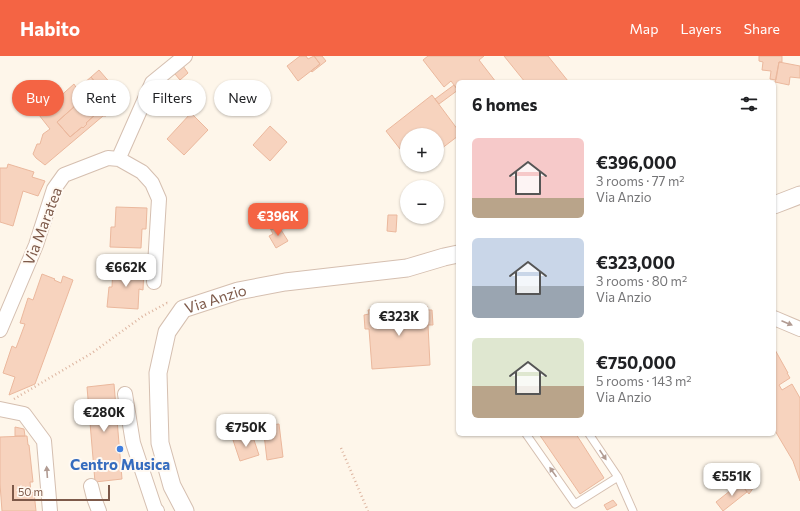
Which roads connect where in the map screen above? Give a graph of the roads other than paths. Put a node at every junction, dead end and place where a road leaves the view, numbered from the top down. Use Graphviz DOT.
graph roads {
  1 [pos="185,56"];
  2 [pos="120,159"];
  3 [pos="800,195"];
  4 [pos="776,204"];
  5 [pos="456,254"];
  6 [pos="154,282"];
  7 [pos="776,319"];
  8 [pos="800,329"];
  9 [pos="0,330"];
  10 [pos="125,394"];
  11 [pos="3,410"];
  12 [pos="527,436"];
  13 [pos="590,436"];
  14 [pos="618,477"];
  15 [pos="91,486"];
  16 [pos="151,508"];
  17 [pos="50,511"];
  18 [pos="99,511"];
  19 [pos="185,511"];
  20 [pos="633,511"];
  1 -- 2 [label="street"];
  2 -- 6 [label="street"];
  2 -- 9 [label="street, Via Maratea"];
  3 -- 4 [label="street"];
  5 -- 19 [label="street, Via Anzio"];
  7 -- 8 [label="street, one-way"];
  10 -- 16 [label="street"];
  17 -- 11 [label="street, one-way"];
  14 -- 12 [label="lane, one-way"];
  13 -- 14 [label="lane, one-way"];
  14 -- 20 [label="lane"];
  15 -- 18 [label="street"];
}
